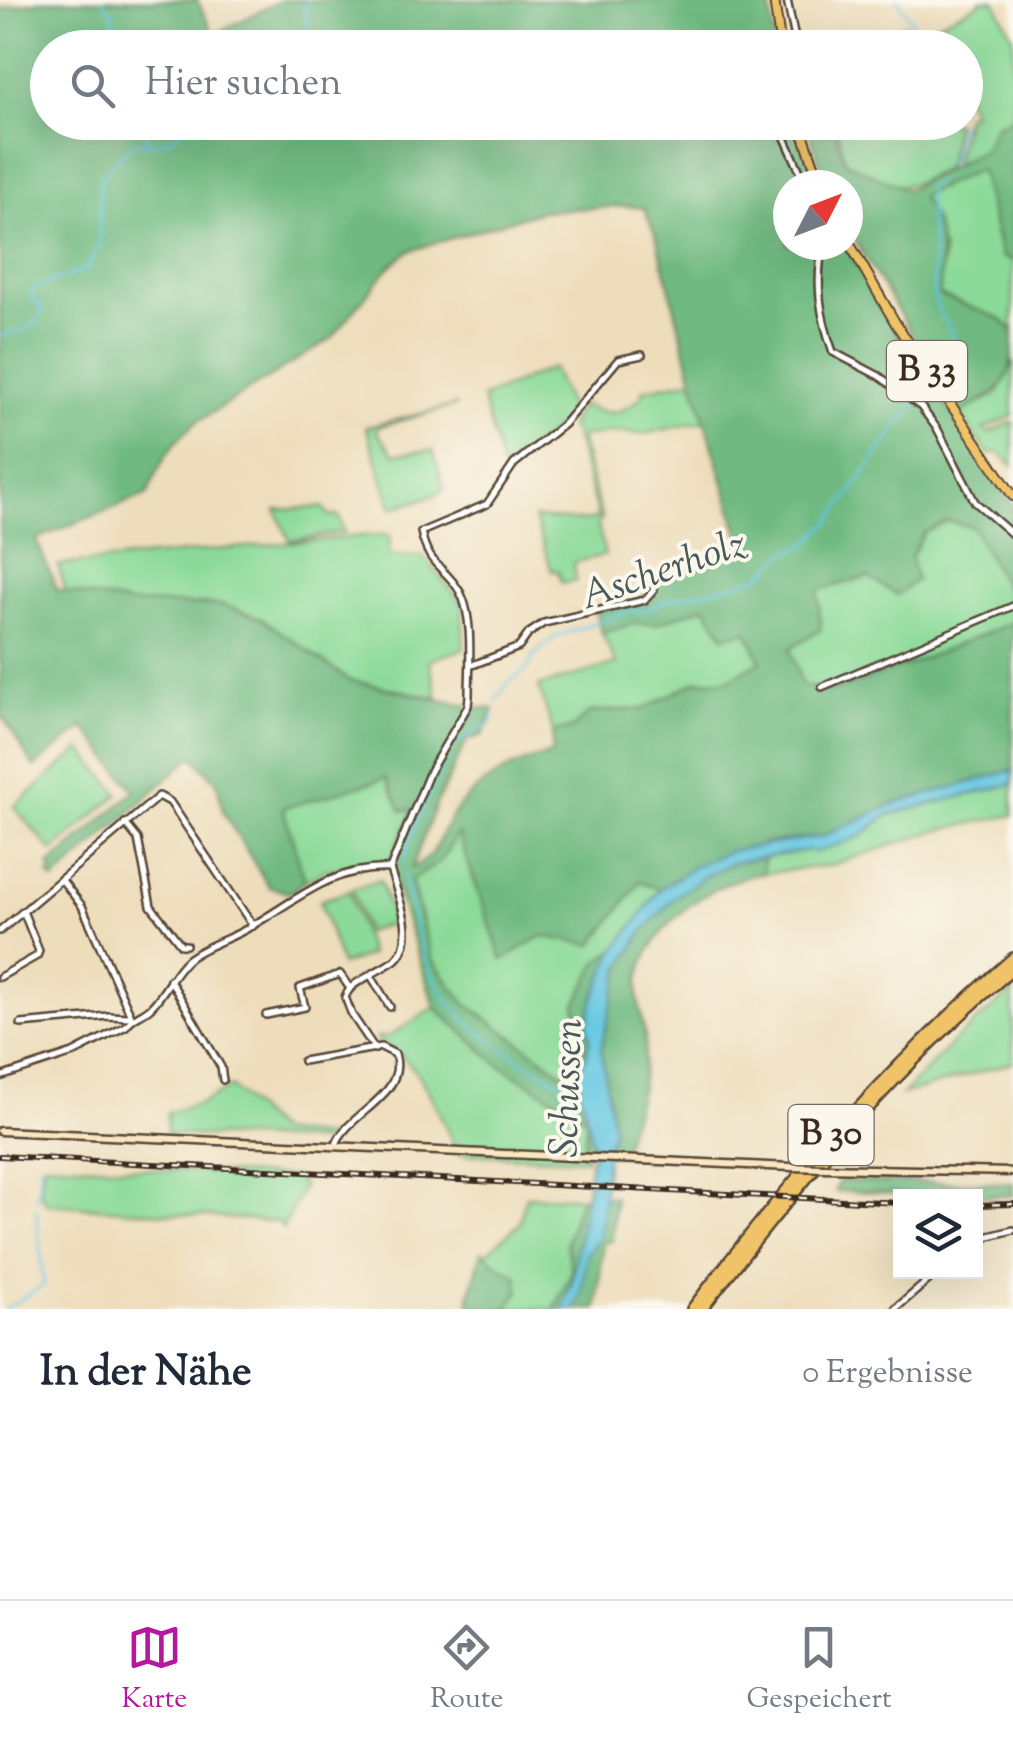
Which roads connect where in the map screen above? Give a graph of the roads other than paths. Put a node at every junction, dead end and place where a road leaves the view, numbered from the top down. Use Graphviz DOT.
graph roads {
  1 [pos="774,0"];
  2 [pos="787,0"];
  3 [pos="778,30"];
  4 [pos="793,30"];
  5 [pos="786,140"];
  6 [pos="805,140"];
  7 [pos="799,170"];
  8 [pos="816,170"];
  9 [pos="820,260"];
  10 [pos="859,260"];
  11 [pos="642,355"];
  12 [pos="1013,496"];
  13 [pos="1013,535"];
  14 [pos="644,574"];
  15 [pos="1013,606"];
  16 [pos="470,666"];
  17 [pos="822,686"];
  18 [pos="125,823"];
  19 [pos="390,868"];
  20 [pos="60,879"];
  21 [pos="23,911"];
  22 [pos="253,926"];
  23 [pos="0,931"];
  24 [pos="186,945"];
  25 [pos="1013,958"];
  26 [pos="1013,969"];
  27 [pos="370,975"];
  28 [pos="0,977"];
  29 [pos="170,980"];
  30 [pos="350,986"];
  31 [pos="390,1007"];
  32 [pos="266,1015"];
  33 [pos="132,1018"];
  34 [pos="21,1024"];
  35 [pos="375,1049"];
  36 [pos="303,1061"];
  37 [pos="0,1077"];
  38 [pos="223,1080"];
  39 [pos="0,1131"];
  40 [pos="335,1148"];
  41 [pos="1013,1172"];
  42 [pos="1013,1230"];
  43 [pos="983,1240"];
  44 [pos="930,1279"];
  45 [pos="692,1309"];
  46 [pos="702,1309"];
  47 [pos="895,1309"];
  1 -- 3 [label="main road"];
  2 -- 4 [label="street"];
  5 -- 7 [label="street"];
  6 -- 8 [label="main road"];
  9 -- 13 [label="street"];
  10 -- 12 [label="main road, B 33"];
  11 -- 16 [label="street"];
  14 -- 16 [label="street"];
  15 -- 17 [label="street"];
  16 -- 19 [label="street"];
  18 -- 20 [label="street"];
  18 -- 22 [label="street"];
  18 -- 24 [label="street"];
  19 -- 22 [label="street"];
  19 -- 27 [label="street"];
  20 -- 21 [label="street"];
  20 -- 33 [label="street"];
  21 -- 23 [label="street"];
  21 -- 28 [label="street"];
  22 -- 29 [label="street"];
  25 -- 45 [label="highway, B 30"];
  26 -- 46 [label="highway, B 30"];
  27 -- 30 [label="street"];
  27 -- 31 [label="street"];
  29 -- 33 [label="street"];
  29 -- 38 [label="street"];
  30 -- 32 [label="street"];
  30 -- 35 [label="street"];
  33 -- 34 [label="street"];
  33 -- 37 [label="street"];
  35 -- 36 [label="street"];
  35 -- 40 [label="street"];
  39 -- 40 [label="street"];
  40 -- 41 [label="street, bridge"];
  42 -- 43 [label="street"];
  44 -- 47 [label="street"];
}
